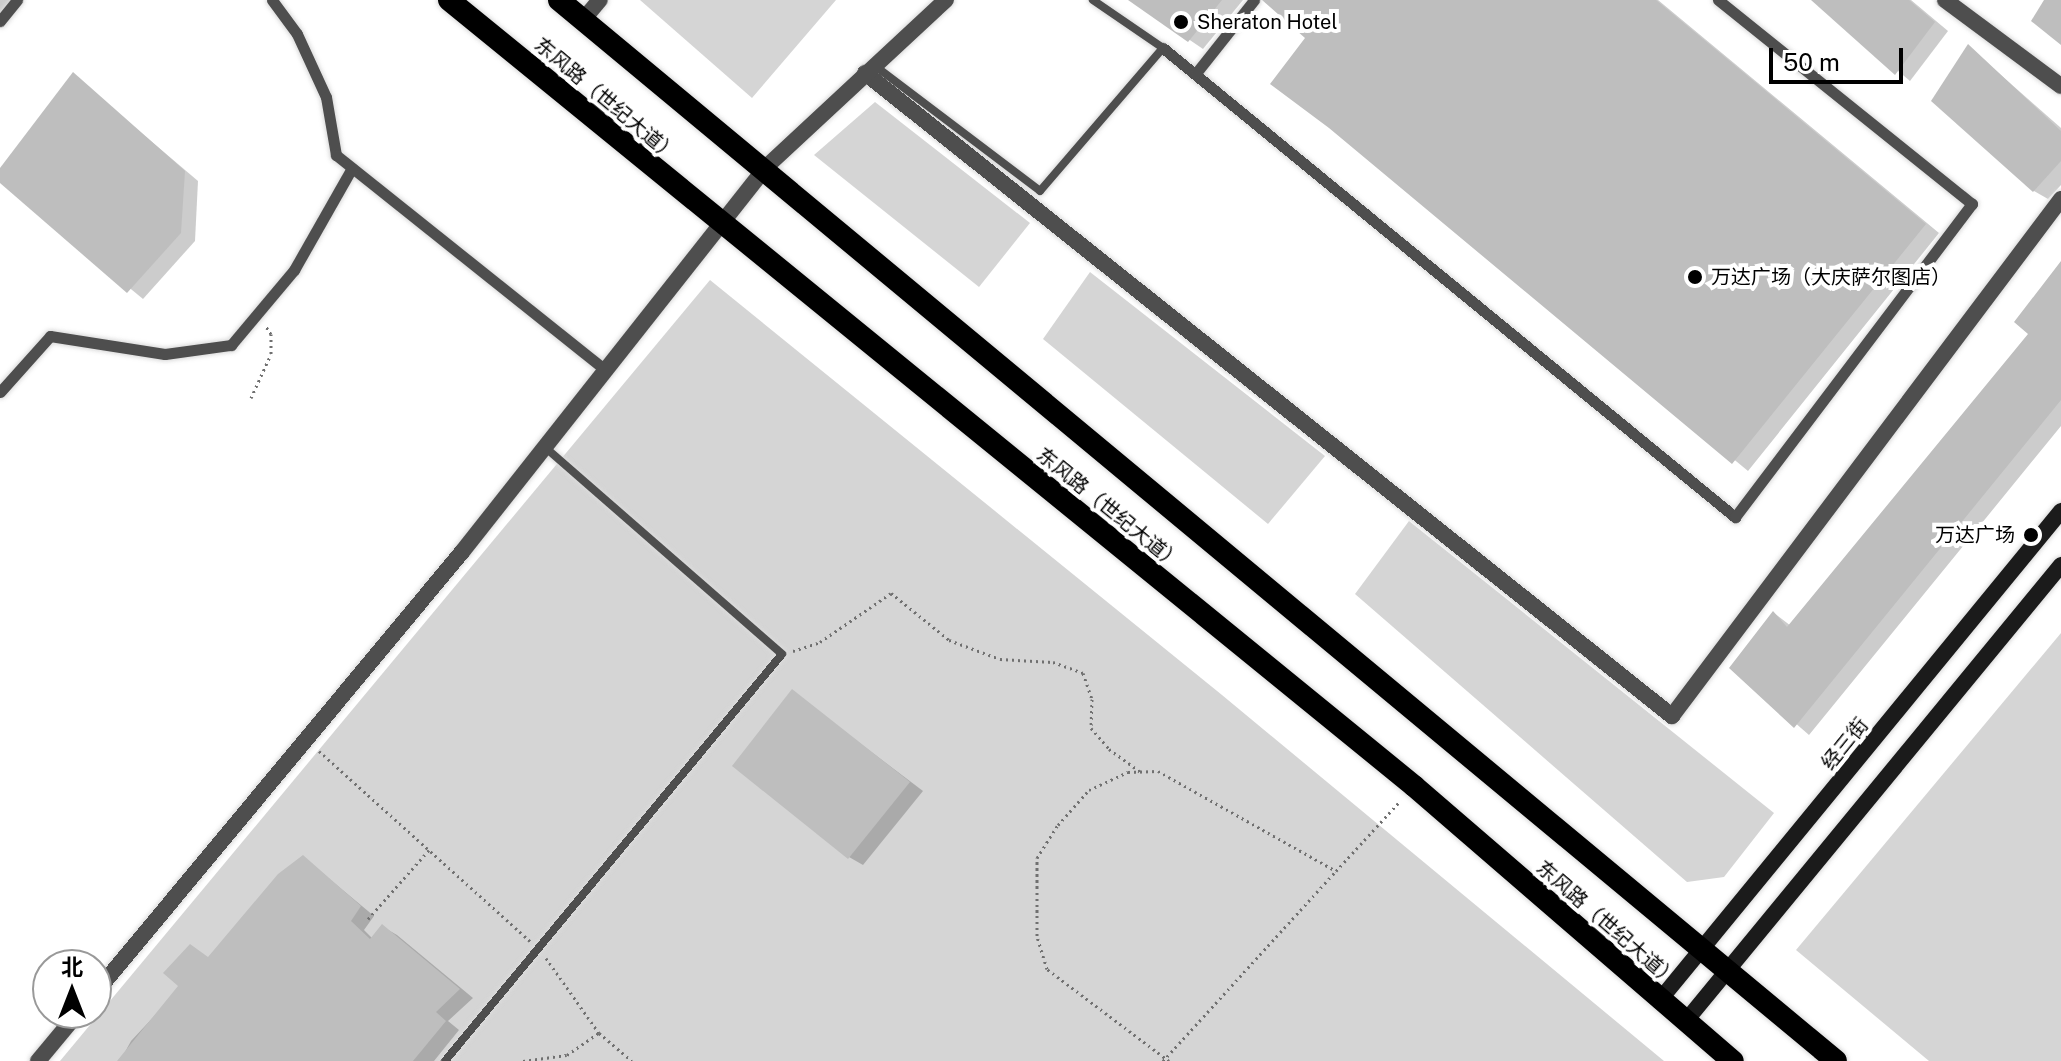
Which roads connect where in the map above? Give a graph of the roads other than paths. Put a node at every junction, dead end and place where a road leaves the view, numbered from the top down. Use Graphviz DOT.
graph roads {
  1 [pos="17,0"];
  2 [pos="272,0"];
  3 [pos="449,0"];
  4 [pos="559,0"];
  5 [pos="600,0"];
  6 [pos="946,0"];
  7 [pos="1093,0"];
  8 [pos="1254,0"];
  9 [pos="1718,0"];
  10 [pos="1945,0"];
  11 [pos="583,20"];
  12 [pos="0,21"];
  13 [pos="1163,48"];
  14 [pos="870,69"];
  15 [pos="1196,73"];
  16 [pos="2061,86"];
  17 [pos="352,168"];
  18 [pos="765,168"];
  19 [pos="2061,199"];
  20 [pos="719,225"];
  21 [pos="605,370"];
  22 [pos="0,392"];
  23 [pos="545,447"];
  24 [pos="2061,511"];
  25 [pos="2061,565"];
  26 [pos="1701,952"];
  27 [pos="1726,972"];
  28 [pos="112,973"];
  29 [pos="1659,1001"];
  30 [pos="1685,1022"];
  31 [pos="65,1029"];
  32 [pos="38,1061"];
  33 [pos="445,1061"];
  34 [pos="1733,1061"];
  35 [pos="1836,1061"];
  1 -- 12 [label="street"];
  2 -- 17 [label="street"];
  3 -- 20 [label="highway, 东风路（世纪大道）"];
  4 -- 11 [label="highway, 东风路（世纪大道）"];
  5 -- 11 [label="street"];
  6 -- 14 [label="street"];
  7 -- 13 [label="lane"];
  8 -- 15 [label="street"];
  9 -- 15 [label="street"];
  10 -- 16 [label="street"];
  11 -- 18 [label="highway, 东风路（世纪大道）"];
  13 -- 14 [label="lane"];
  13 -- 15 [label="street"];
  14 -- 18 [label="street"];
  14 -- 19 [label="street"];
  17 -- 21 [label="street"];
  17 -- 22 [label="street"];
  18 -- 20 [label="street"];
  18 -- 26 [label="highway, 东风路（世纪大道）"];
  20 -- 21 [label="street"];
  20 -- 29 [label="highway, 东风路（世纪大道）"];
  21 -- 23 [label="street"];
  23 -- 28 [label="street"];
  23 -- 33 [label="lane"];
  24 -- 26 [label="main road, 经三街"];
  25 -- 27 [label="main road"];
  26 -- 27 [label="highway, 东风路（世纪大道）"];
  26 -- 29 [label="main road, 经三街"];
  27 -- 30 [label="main road"];
  27 -- 35 [label="highway, 东风路（世纪大道）"];
  29 -- 30 [label="highway, 东风路（世纪大道）"];
  30 -- 34 [label="highway, 东风路（世纪大道）"];
  31 -- 32 [label="street"];
}
